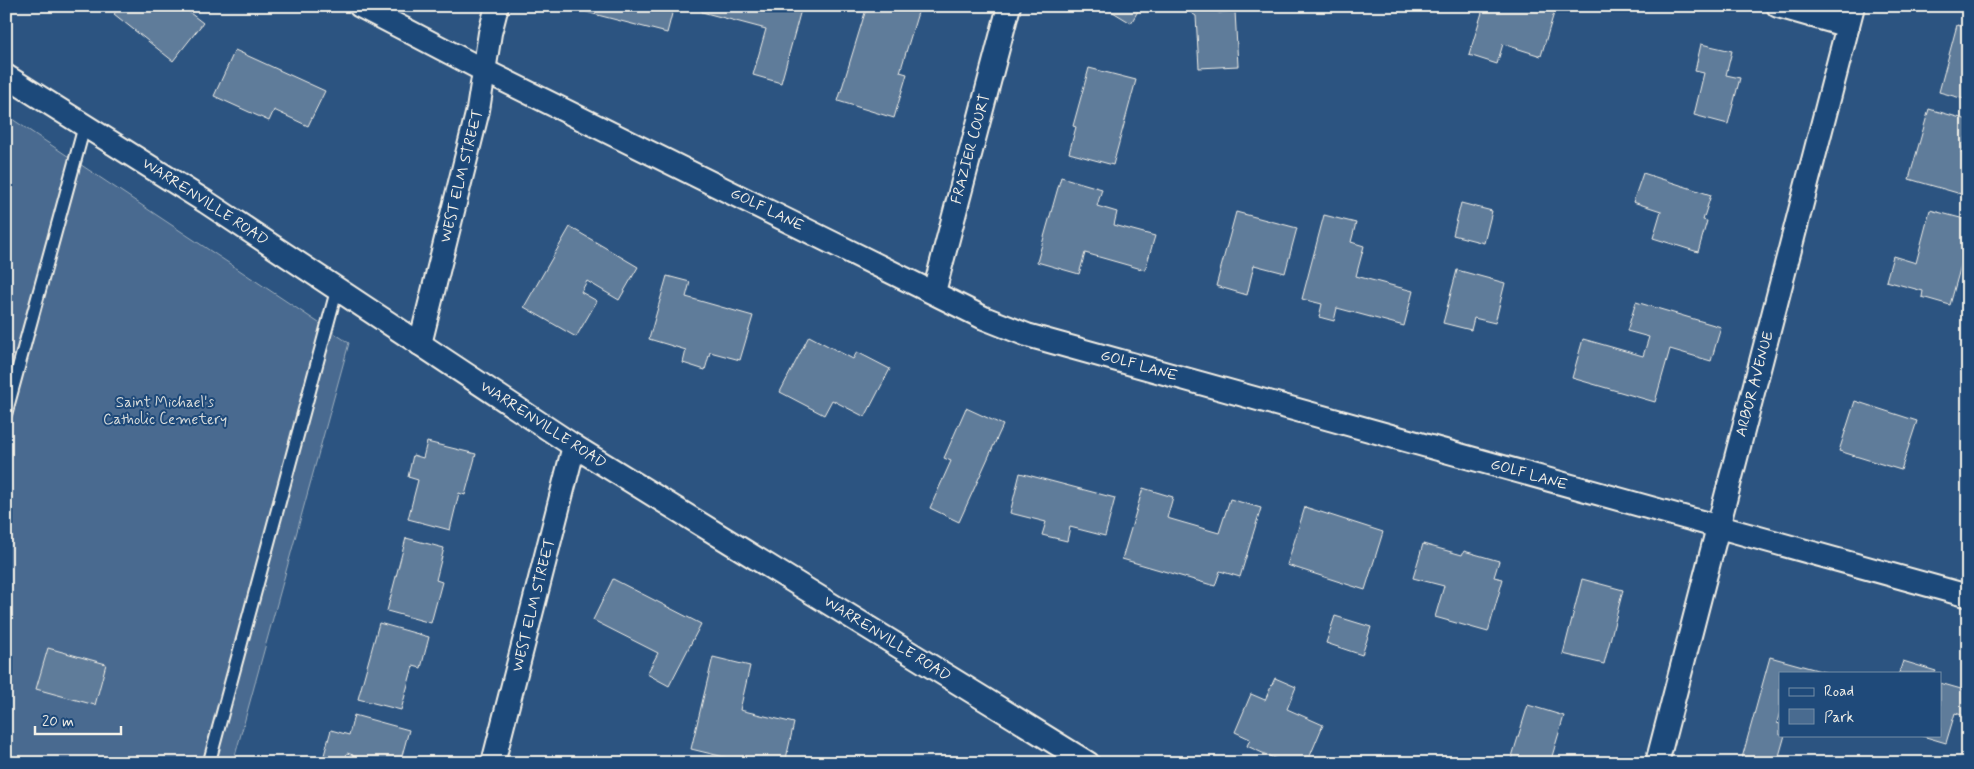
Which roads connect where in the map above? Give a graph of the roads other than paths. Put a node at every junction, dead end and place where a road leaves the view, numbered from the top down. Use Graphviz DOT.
graph roads {
  1 [pos="360,6"];
  2 [pos="497,6"];
  3 [pos="1008,6"];
  4 [pos="1778,6"];
  5 [pos="1851,16"];
  6 [pos="485,70"];
  7 [pos="6,76"];
  8 [pos="85,124"];
  9 [pos="337,289"];
  10 [pos="934,292"];
  11 [pos="420,344"];
  12 [pos="6,413"];
  13 [pos="574,446"];
  14 [pos="1718,528"];
  15 [pos="1968,596"];
  16 [pos="208,763"];
  17 [pos="493,763"];
  18 [pos="1088,763"];
  19 [pos="1657,763"];
  1 -- 6 [label="street, GOLF LANE"];
  2 -- 6 [label="street, WEST ELM STREET"];
  3 -- 10 [label="street, FRAZIER COURT"];
  4 -- 5 [label="street"];
  5 -- 14 [label="street, ARBOR AVENUE"];
  6 -- 10 [label="street, GOLF LANE"];
  6 -- 11 [label="street, WEST ELM STREET"];
  7 -- 8 [label="street, WARRENVILLE ROAD"];
  8 -- 9 [label="street, WARRENVILLE ROAD"];
  8 -- 12 [label="lane"];
  9 -- 11 [label="street, WARRENVILLE ROAD"];
  9 -- 16 [label="lane"];
  10 -- 14 [label="street, GOLF LANE"];
  11 -- 13 [label="street, WARRENVILLE ROAD"];
  13 -- 17 [label="street, WEST ELM STREET"];
  13 -- 18 [label="street, WARRENVILLE ROAD"];
  14 -- 15 [label="street, GOLF LANE"];
  14 -- 19 [label="street, ARBOR AVENUE"];
}
